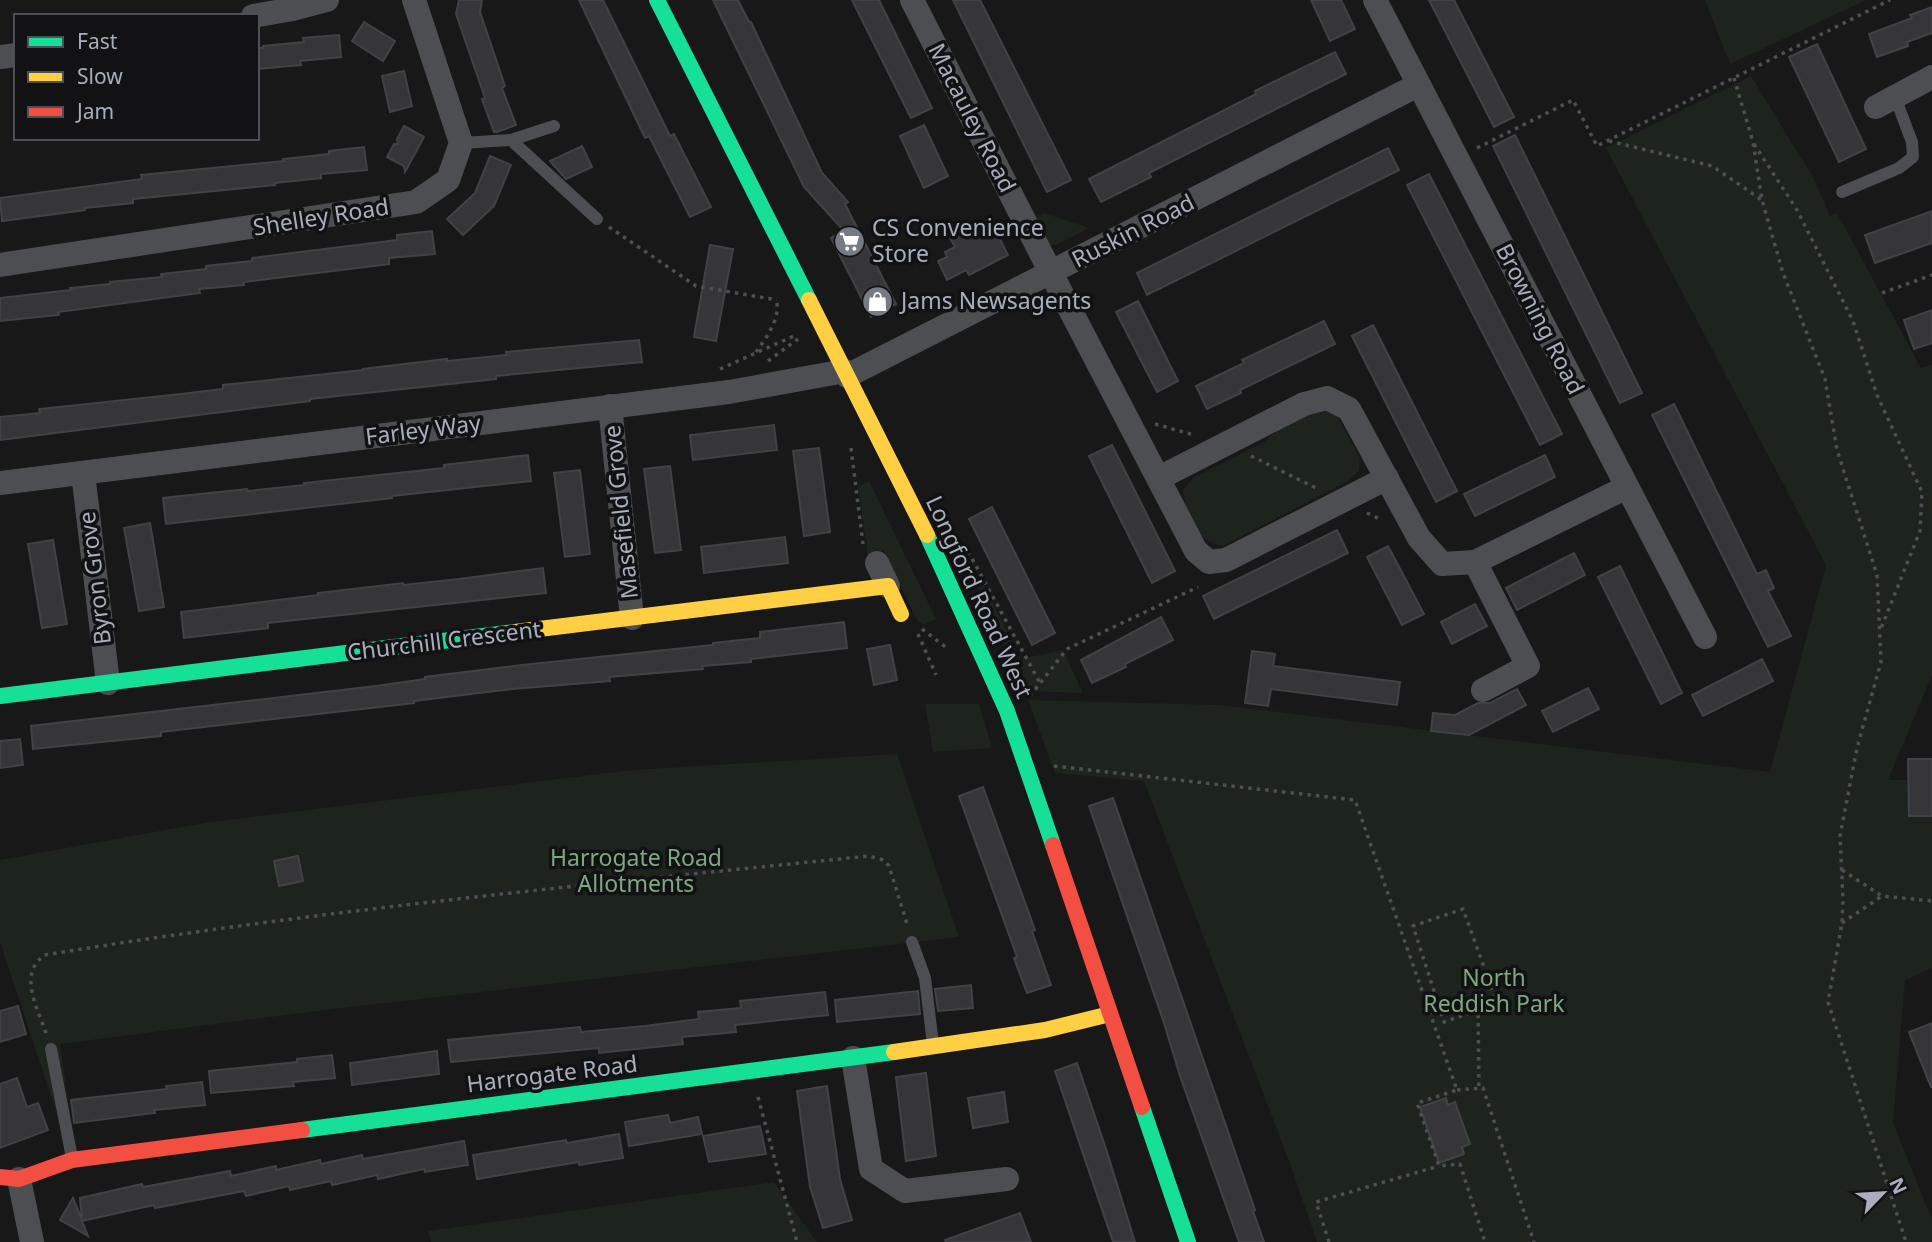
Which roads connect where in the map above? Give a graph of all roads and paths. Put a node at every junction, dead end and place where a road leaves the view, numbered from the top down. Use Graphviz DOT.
graph roads {
  1 [pos="414,0"];
  2 [pos="657,0"];
  3 [pos="912,0"];
  4 [pos="1375,0"];
  5 [pos="1890,0"];
  6 [pos="319,1"];
  7 [pos="259,15"];
  8 [pos="1932,77"];
  9 [pos="1734,78"];
  10 [pos="1419,85"];
  11 [pos="1886,102"];
  12 [pos="554,126"];
  13 [pos="511,140"];
  14 [pos="1608,141"];
  15 [pos="1753,142"];
  16 [pos="461,144"];
  17 [pos="1457,158"];
  18 [pos="1842,192"];
  19 [pos="1762,200"];
  20 [pos="597,219"];
  21 [pos="0,265"];
  22 [pos="1051,273"];
  23 [pos="1932,275"];
  24 [pos="777,291"];
  25 [pos="1882,293"];
  26 [pos="777,300"];
  27 [pos="755,354"];
  28 [pos="763,364"];
  29 [pos="719,369"];
  30 [pos="846,373"];
  31 [pos="610,406"];
  32 [pos="1126,416"];
  33 [pos="850,439"];
  34 [pos="1226,444"];
  35 [pos="83,473"];
  36 [pos="1158,478"];
  37 [pos="1387,478"];
  38 [pos="0,483"];
  39 [pos="1627,487"];
  40 [pos="1343,501"];
  41 [pos="1386,522"];
  42 [pos="960,536"];
  43 [pos="1475,562"];
  44 [pos="877,563"];
  45 [pos="888,586"];
  46 [pos="1198,587"];
  47 [pos="632,618"];
  48 [pos="907,618"];
  49 [pos="1880,634"];
  50 [pos="1705,637"];
  51 [pos="951,651"];
  52 [pos="1023,652"];
  53 [pos="1016,656"];
  54 [pos="936,675"];
  55 [pos="108,683"];
  56 [pos="1040,683"];
  57 [pos="1483,690"];
  58 [pos="0,696"];
  59 [pos="1025,702"];
  60 [pos="1029,771"];
  61 [pos="1842,870"];
  62 [pos="1882,896"];
  63 [pos="1932,901"];
  64 [pos="1842,923"];
  65 [pos="912,942"];
  66 [pos="1478,1010"];
  67 [pos="1110,1014"];
  68 [pos="934,1047"];
  69 [pos="51,1049"];
  70 [pos="853,1058"];
  71 [pos="752,1071"];
  72 [pos="1479,1088"];
  73 [pos="1457,1090"];
  74 [pos="72,1160"];
  75 [pos="1439,1166"];
  76 [pos="9,1178"];
  77 [pos="1007,1179"];
  78 [pos="32,1242"];
  79 [pos="797,1242"];
  80 [pos="1188,1242"];
  81 [pos="1329,1242"];
  82 [pos="1485,1242"];
  83 [pos="1534,1242"];
  84 [pos="1906,1242"];
  1 -- 16 [label="street"];
  2 -- 30 [label="street, Longford Road West"];
  3 -- 22 [label="street, Macauley Road"];
  4 -- 10 [label="street, Browning Road"];
  5 -- 9 [label="path"];
  6 -- 7 [label="street"];
  8 -- 11 [label="street"];
  9 -- 14 [label="path"];
  9 -- 15 [label="path"];
  10 -- 17 [label="street, Browning Road"];
  10 -- 22 [label="street, Ruskin Road"];
  11 -- 18 [label="lane"];
  12 -- 13 [label="lane"];
  13 -- 16 [label="lane"];
  13 -- 20 [label="lane"];
  14 -- 17 [label="path"];
  14 -- 19 [label="path"];
  15 -- 19 [label="path"];
  15 -- 49 [label="path"];
  16 -- 21 [label="street, Shelley Road"];
  17 -- 39 [label="street, Browning Road"];
  19 -- 49 [label="path"];
  20 -- 26 [label="path"];
  22 -- 30 [label="street, Ruskin Road"];
  22 -- 32 [label="street, Macauley Road"];
  23 -- 25 [label="path"];
  24 -- 26 [label="path"];
  26 -- 27 [label="path"];
  27 -- 28 [label="path"];
  27 -- 29 [label="path"];
  30 -- 31 [label="street, Farley Way"];
  30 -- 60 [label="street, Longford Road West"];
  31 -- 35 [label="street, Farley Way"];
  31 -- 47 [label="street, Masefield Grove"];
  32 -- 34 [label="path"];
  32 -- 36 [label="street, Macauley Road"];
  33 -- 44 [label="path"];
  34 -- 36 [label="street"];
  34 -- 37 [label="street"];
  34 -- 40 [label="path"];
  35 -- 38 [label="street, Farley Way"];
  35 -- 55 [label="street, Byron Grove"];
  36 -- 40 [label="street, Macauley Road"];
  37 -- 40 [label="street, Macauley Road"];
  37 -- 43 [label="street"];
  39 -- 43 [label="street"];
  39 -- 50 [label="street, Browning Road"];
  40 -- 41 [label="path"];
  42 -- 52 [label="path"];
  43 -- 57 [label="street"];
  44 -- 45 [label="street"];
  45 -- 47 [label="street, Churchill Crescent"];
  45 -- 48 [label="street"];
  46 -- 56 [label="path"];
  47 -- 55 [label="street, Churchill Crescent"];
  48 -- 51 [label="path"];
  48 -- 54 [label="path"];
  49 -- 61 [label="path"];
  52 -- 53 [label="path"];
  52 -- 56 [label="path"];
  55 -- 58 [label="street, Churchill Crescent"];
  56 -- 59 [label="path"];
  60 -- 67 [label="street, Longford Road West"];
  60 -- 73 [label="path"];
  61 -- 62 [label="path"];
  61 -- 64 [label="path"];
  62 -- 63 [label="path"];
  62 -- 64 [label="path"];
  64 -- 84 [label="path"];
  65 -- 68 [label="lane"];
  65 -- 69 [label="path"];
  66 -- 66 [label="path"];
  66 -- 72 [label="path"];
  67 -- 68 [label="street, Harrogate Road"];
  67 -- 80 [label="street, Longford Road West"];
  68 -- 70 [label="street, Harrogate Road"];
  69 -- 74 [label="lane"];
  70 -- 71 [label="street, Harrogate Road"];
  70 -- 77 [label="street"];
  71 -- 74 [label="street, Harrogate Road"];
  71 -- 79 [label="path"];
  72 -- 73 [label="path"];
  72 -- 83 [label="path"];
  73 -- 75 [label="path"];
  74 -- 76 [label="street, Harrogate Road"];
  75 -- 81 [label="path"];
  75 -- 82 [label="path"];
  76 -- 78 [label="street"];
}
